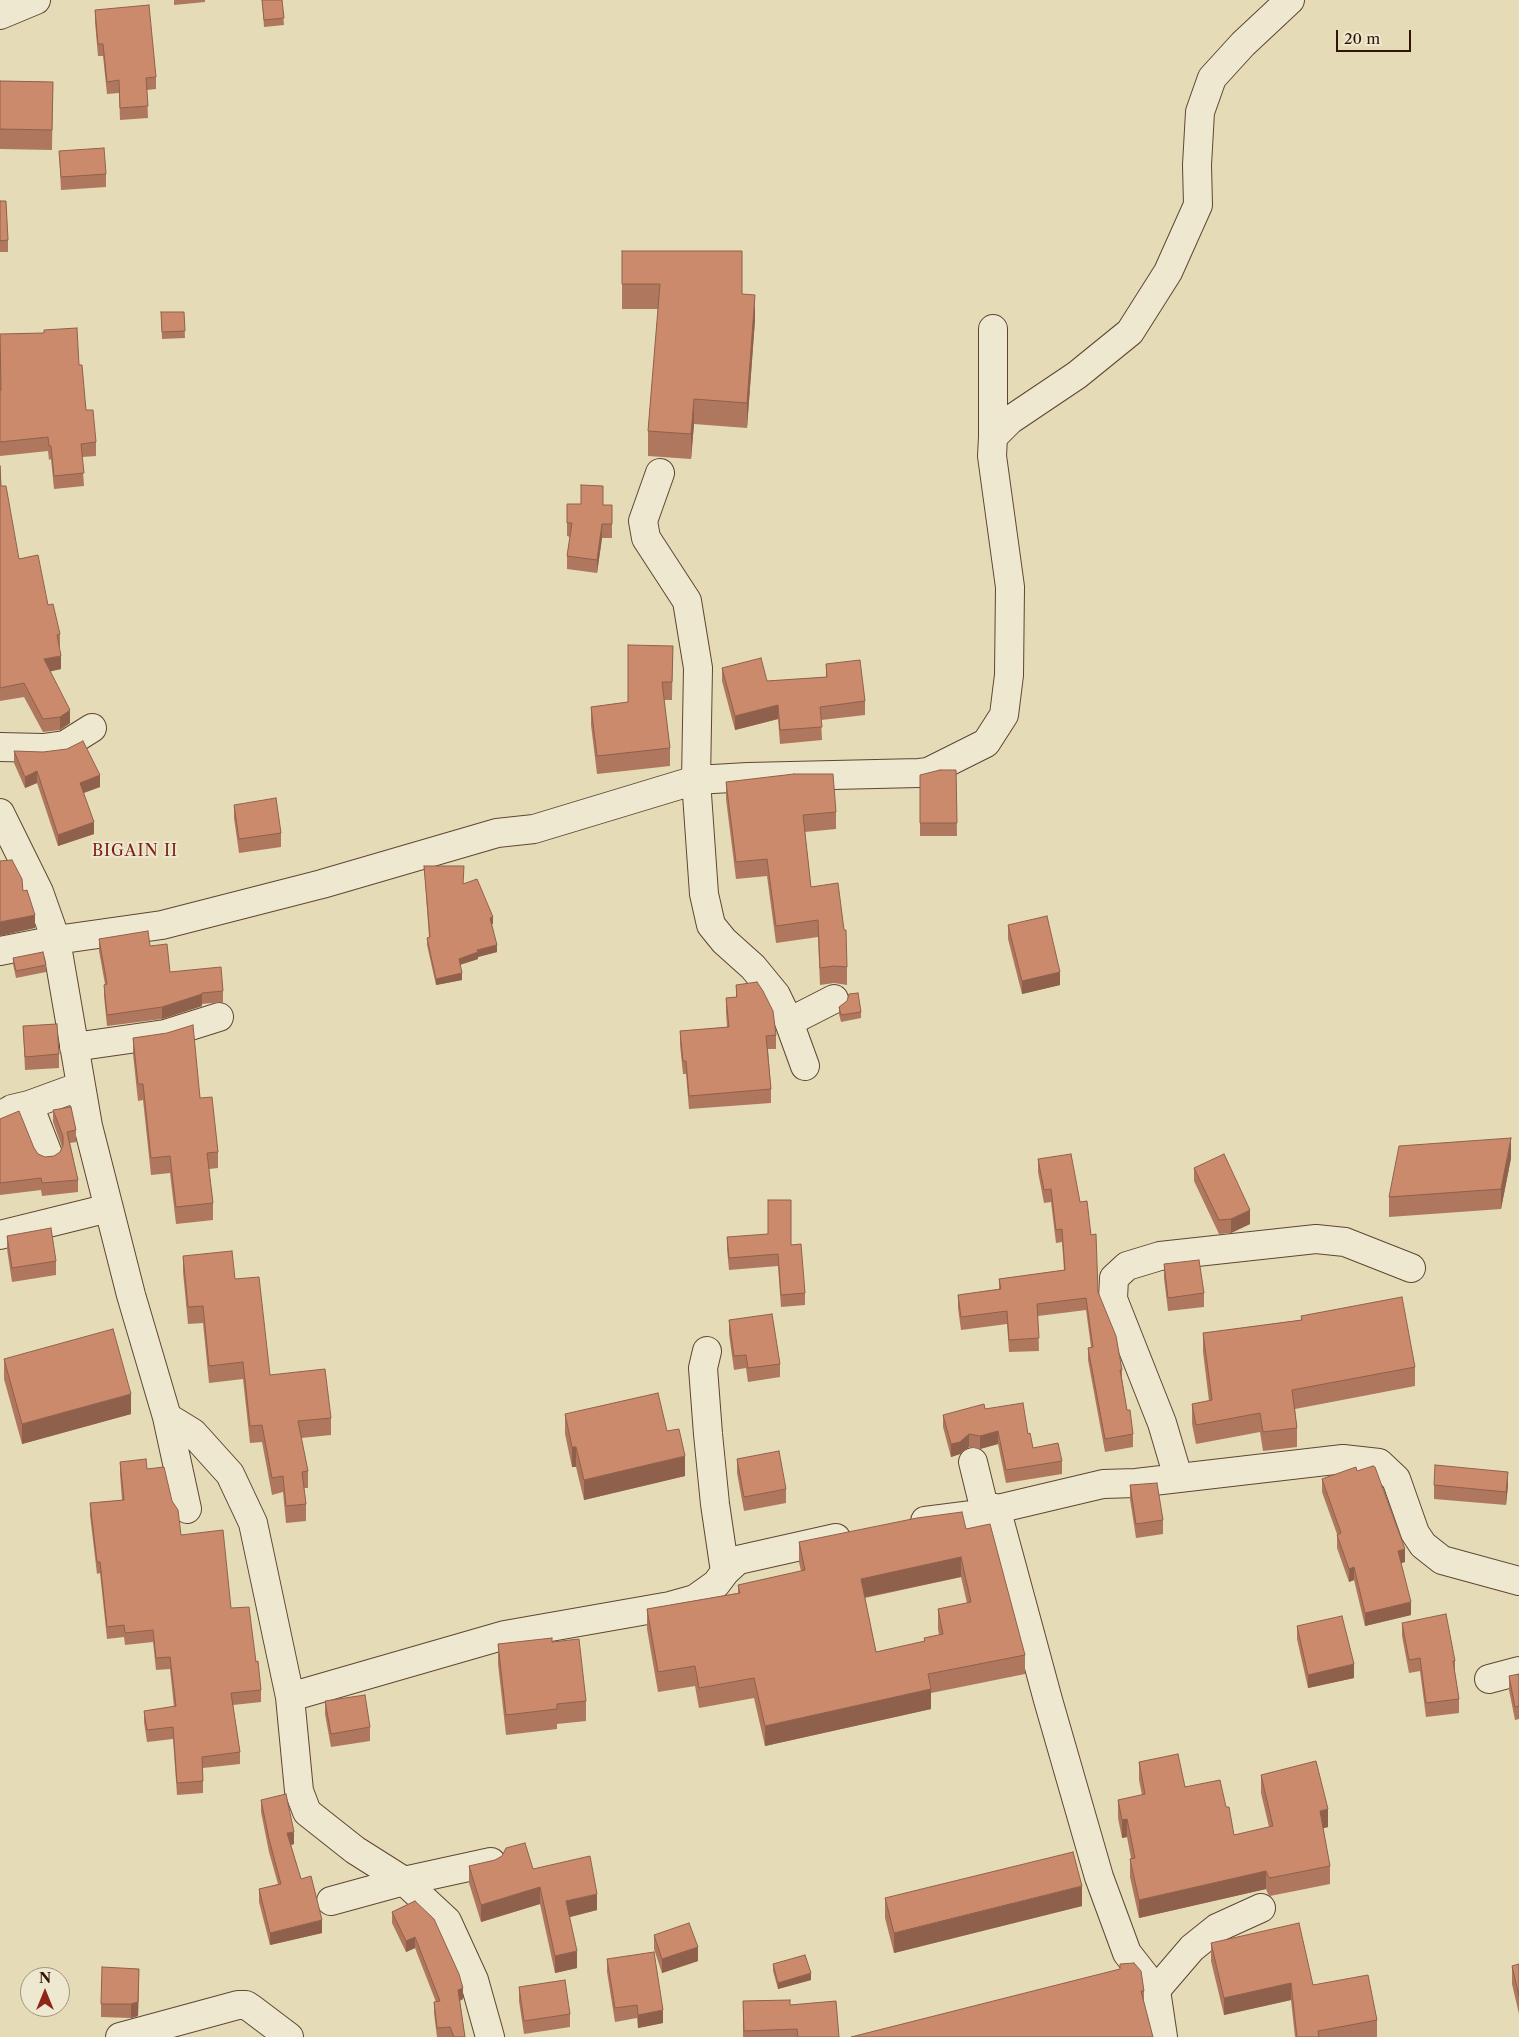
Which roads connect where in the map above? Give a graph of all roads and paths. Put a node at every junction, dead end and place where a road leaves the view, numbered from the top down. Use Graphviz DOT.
graph roads {
  1 [pos="36,0"];
  2 [pos="1290,0"];
  3 [pos="0,15"];
  4 [pos="993,329"];
  5 [pos="993,437"];
  6 [pos="660,473"];
  7 [pos="92,728"];
  8 [pos="0,747"];
  9 [pos="696,780"];
  10 [pos="0,813"];
  11 [pos="56,940"];
  12 [pos="0,951"];
  13 [pos="834,999"];
  14 [pos="219,1017"];
  15 [pos="789,1022"];
  16 [pos="74,1047"];
  17 [pos="805,1066"];
  18 [pos="81,1086"];
  19 [pos="29,1105"];
  20 [pos="0,1116"];
  21 [pos="48,1154"];
  22 [pos="109,1208"];
  23 [pos="0,1235"];
  24 [pos="1410,1268"];
  25 [pos="707,1351"];
  26 [pos="167,1417"];
  27 [pos="973,1462"];
  28 [pos="1178,1477"];
  29 [pos="187,1509"];
  30 [pos="991,1510"];
  31 [pos="904,1524"];
  32 [pos="858,1534"];
  33 [pos="725,1572"];
  34 [pos="1519,1581"];
  35 [pos="1519,1671"];
  36 [pos="1489,1679"];
  37 [pos="290,1697"];
  38 [pos="491,1862"];
  39 [pos="404,1881"];
  40 [pos="331,1900"];
  41 [pos="1261,1908"];
  42 [pos="1156,1990"];
  43 [pos="120,2037"];
  44 [pos="289,2037"];
  45 [pos="490,2037"];
  46 [pos="1163,2037"];
  1 -- 3 [label="street"];
  2 -- 5 [label="street"];
  4 -- 5 [label="street"];
  5 -- 9 [label="street"];
  6 -- 9 [label="street"];
  7 -- 8 [label="street"];
  9 -- 11 [label="street"];
  9 -- 15 [label="street"];
  10 -- 11 [label="street"];
  11 -- 12 [label="street"];
  11 -- 16 [label="street"];
  13 -- 15 [label="street"];
  14 -- 16 [label="street"];
  15 -- 17 [label="street"];
  16 -- 18 [label="street"];
  18 -- 19 [label="street"];
  18 -- 22 [label="street"];
  19 -- 20 [label="street"];
  19 -- 21 [label="street"];
  22 -- 23 [label="street"];
  22 -- 26 [label="street"];
  24 -- 28 [label="street"];
  25 -- 33 [label="street"];
  26 -- 29 [label="street"];
  26 -- 37 [label="street"];
  27 -- 30 [label="street"];
  28 -- 30 [label="street"];
  28 -- 34 [label="street"];
  30 -- 31 [label="street"];
  30 -- 42 [label="street"];
  32 -- 33 [label="street"];
  33 -- 37 [label="street"];
  35 -- 36 [label="street"];
  37 -- 39 [label="street"];
  38 -- 39 [label="street"];
  39 -- 40 [label="street"];
  39 -- 45 [label="street"];
  41 -- 42 [label="street"];
  42 -- 46 [label="street"];
  43 -- 44 [label="street"];
}
